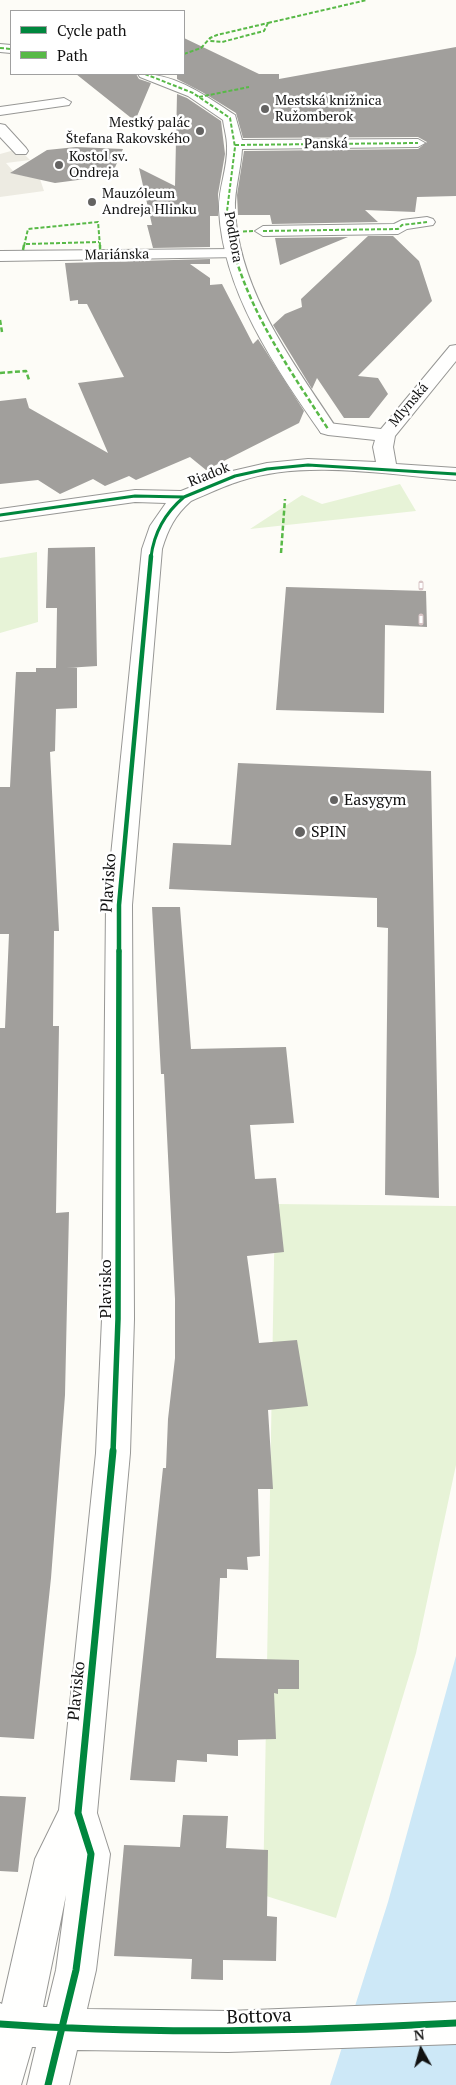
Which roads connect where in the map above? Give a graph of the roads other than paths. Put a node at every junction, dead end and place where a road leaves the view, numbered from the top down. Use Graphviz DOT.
graph roads {
  1 [pos="148,75"];
  2 [pos="64,102"];
  3 [pos="0,111"];
  4 [pos="0,128"];
  5 [pos="418,143"];
  6 [pos="235,145"];
  7 [pos="21,151"];
  8 [pos="427,222"];
  9 [pos="230,232"];
  10 [pos="234,254"];
  11 [pos="0,256"];
  12 [pos="456,350"];
  13 [pos="386,434"];
  14 [pos="387,468"];
  15 [pos="456,474"];
  16 [pos="184,497"];
  17 [pos="0,514"];
  18 [pos="78,1813"];
  19 [pos="456,2023"];
  20 [pos="9,2025"];
  21 [pos="62,2029"];
  22 [pos="0,2085"];
  23 [pos="48,2085"];
  1 -- 6 [label="street, Podhora"];
  2 -- 3 [label="street"];
  4 -- 7 [label="street"];
  5 -- 6 [label="street, Panská"];
  6 -- 9 [label="street, Podhora"];
  8 -- 9 [label="street"];
  9 -- 10 [label="street, Podhora"];
  10 -- 11 [label="street, Mariánska"];
  10 -- 13 [label="street, Podhora"];
  12 -- 13 [label="street, Mlynská"];
  13 -- 14 [label="street, Mlynská"];
  14 -- 15 [label="street, Riadok"];
  14 -- 16 [label="street, Riadok"];
  16 -- 17 [label="street, Riadok"];
  16 -- 18 [label="street, Plavisko"];
  18 -- 20 [label="street"];
  18 -- 21 [label="street, Plavisko"];
  19 -- 21 [label="street, Bottova"];
  20 -- 21 [label="street, Bottova"];
  20 -- 22 [label="street"];
  21 -- 23 [label="street, Plavisko"];
}
